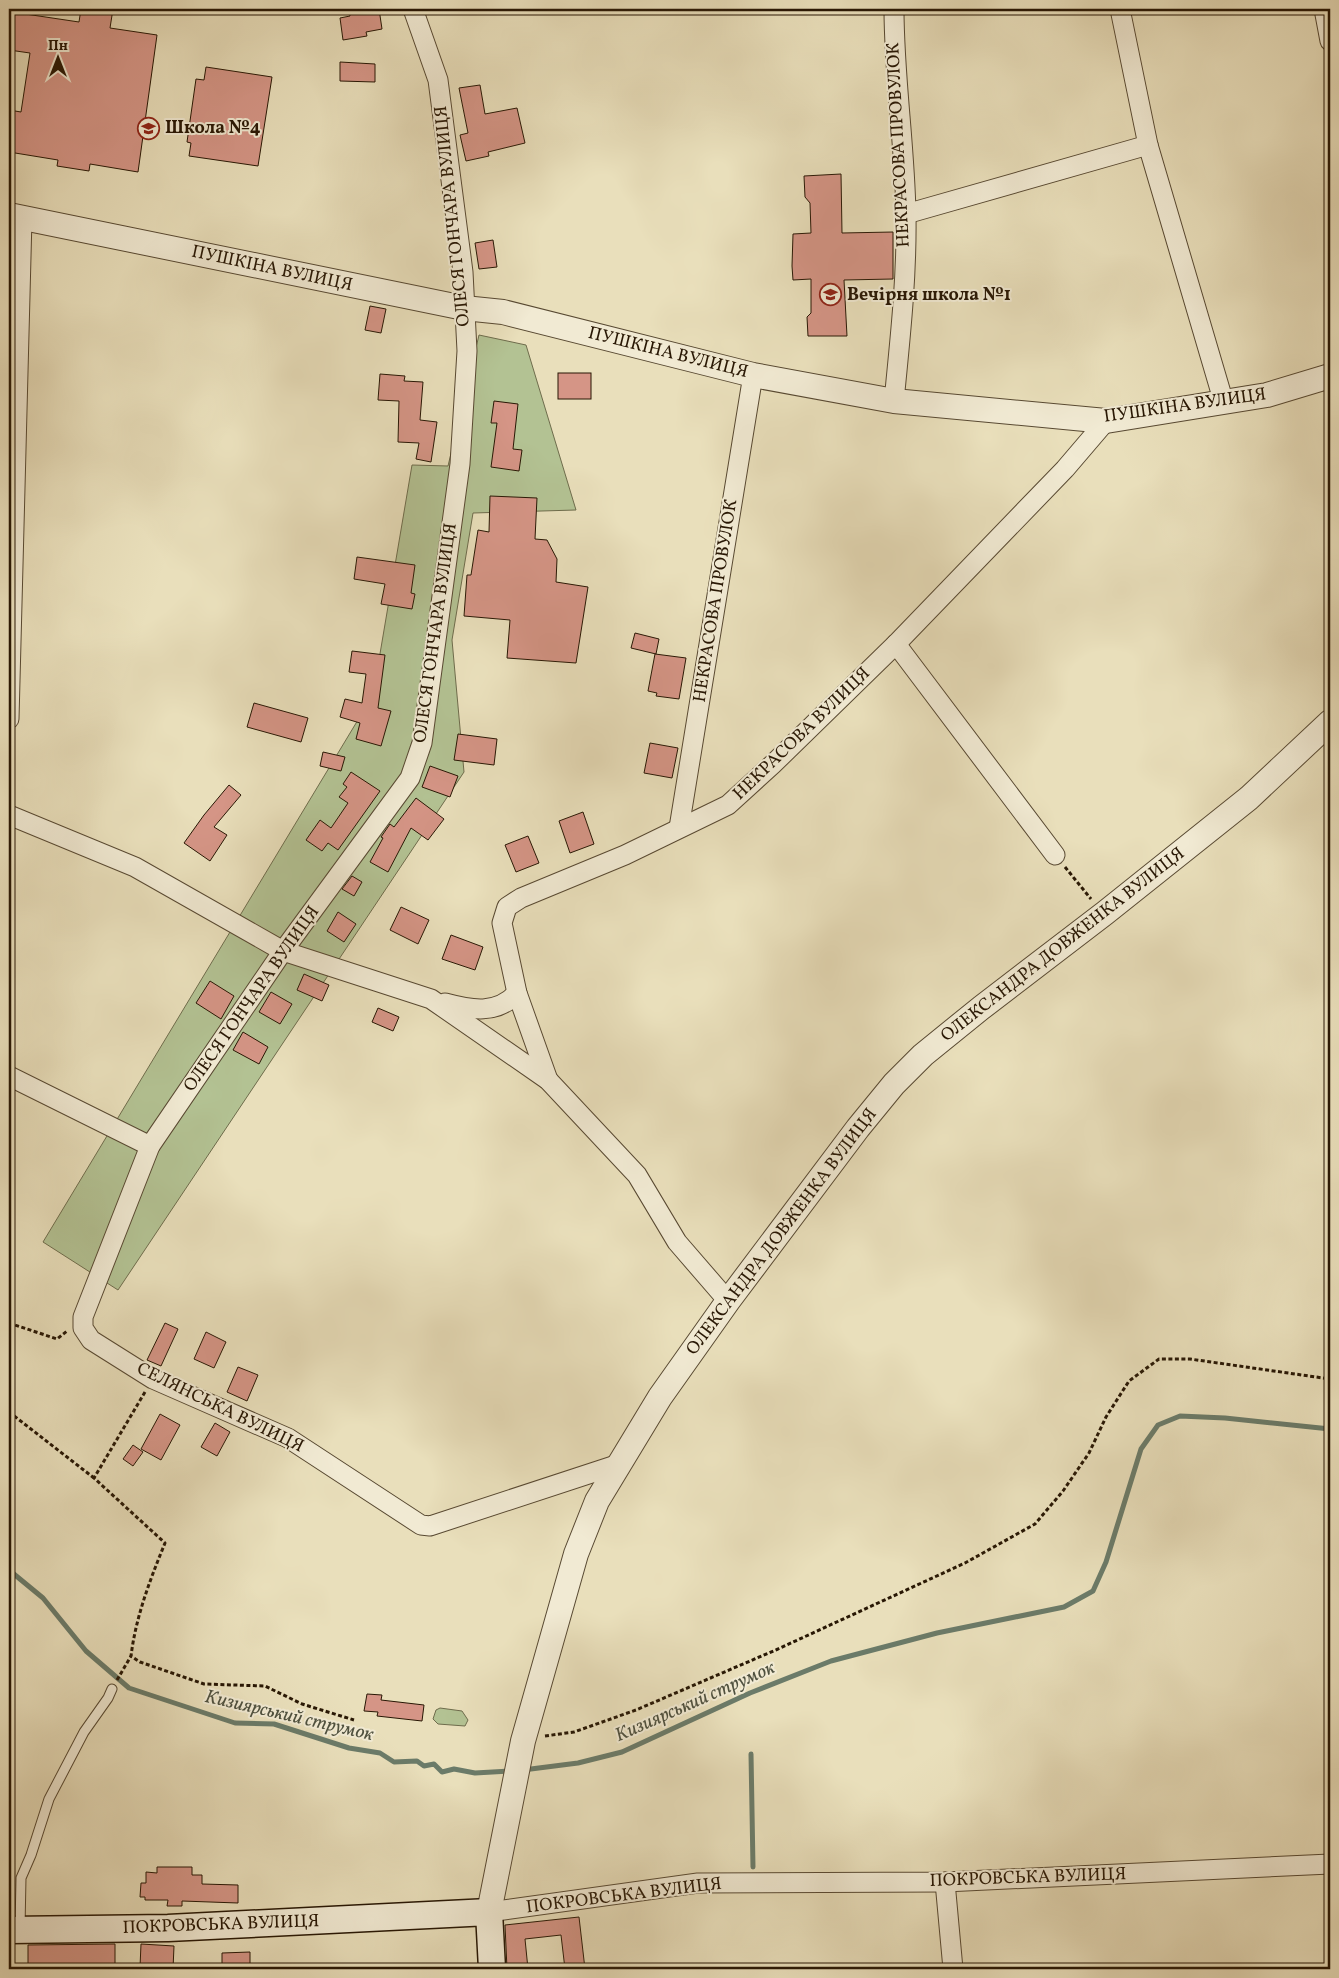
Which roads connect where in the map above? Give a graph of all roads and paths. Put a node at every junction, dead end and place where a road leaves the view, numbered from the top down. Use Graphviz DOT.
graph roads {
  1 [pos="413,9"];
  2 [pos="894,9"];
  3 [pos="1120,9"];
  4 [pos="1324,9"];
  5 [pos="1330,41"];
  6 [pos="1148,145"];
  7 [pos="906,214"];
  8 [pos="15,216"];
  9 [pos="464,308"];
  10 [pos="753,375"];
  11 [pos="1330,376"];
  12 [pos="894,401"];
  13 [pos="1224,403"];
  14 [pos="1106,421"];
  15 [pos="11,538"];
  16 [pos="896,644"];
  17 [pos="9,719"];
  18 [pos="1330,722"];
  19 [pos="9,815"];
  20 [pos="679,828"];
  21 [pos="1056,855"];
  22 [pos="1084,893"];
  23 [pos="283,951"];
  24 [pos="517,993"];
  25 [pos="432,999"];
  26 [pos="9,1076"];
  27 [pos="548,1080"];
  28 [pos="150,1146"];
  29 [pos="728,1301"];
  30 [pos="84,1318"];
  31 [pos="9,1323"];
  32 [pos="153,1379"];
  33 [pos="1330,1379"];
  34 [pos="10,1412"];
  35 [pos="619,1464"];
  36 [pos="94,1478"];
  37 [pos="131,1656"];
  38 [pos="112,1689"];
  39 [pos="354,1720"];
  40 [pos="522,1741"];
  41 [pos="1330,1864"];
  42 [pos="945,1882"];
  43 [pos="489,1912"];
  44 [pos="14,1930"];
  45 [pos="492,1969"];
  46 [pos="953,1969"];
  1 -- 9 [label="street, ОЛЕСЯ ГОНЧАРА ВУЛИЦЯ"];
  2 -- 7 [label="street, НЕКРАСОВА ПРОВУЛОК"];
  3 -- 6 [label="street"];
  4 -- 5 [label="street"];
  6 -- 7 [label="street"];
  6 -- 13 [label="street"];
  7 -- 12 [label="street, НЕКРАСОВА ПРОВУЛОК"];
  8 -- 9 [label="street, ПУШКІНА ВУЛИЦЯ"];
  8 -- 15 [label="street"];
  9 -- 10 [label="street, ПУШКІНА ВУЛИЦЯ"];
  9 -- 23 [label="street, ОЛЕСЯ ГОНЧАРА ВУЛИЦЯ"];
  10 -- 12 [label="street, ПУШКІНА ВУЛИЦЯ"];
  10 -- 20 [label="street, НЕКРАСОВА ПРОВУЛОК"];
  11 -- 13 [label="street, ПУШКІНА ВУЛИЦЯ"];
  12 -- 14 [label="street, ПУШКІНА ВУЛИЦЯ"];
  13 -- 14 [label="street, ПУШКІНА ВУЛИЦЯ"];
  14 -- 16 [label="street, НЕКРАСОВА ВУЛИЦЯ"];
  15 -- 17 [label="street"];
  16 -- 20 [label="street, НЕКРАСОВА ВУЛИЦЯ"];
  16 -- 21 [label="street"];
  18 -- 29 [label="street, ОЛЕКСАНДРА ДОВЖЕНКА ВУЛИЦЯ"];
  19 -- 23 [label="street"];
  20 -- 24 [label="street, НЕКРАСОВА ВУЛИЦЯ"];
  21 -- 22 [label="path"];
  23 -- 25 [label="street"];
  23 -- 28 [label="street, ОЛЕСЯ ГОНЧАРА ВУЛИЦЯ"];
  24 -- 25 [label="street"];
  24 -- 27 [label="street, НЕКРАСОВА ВУЛИЦЯ"];
  25 -- 27 [label="street"];
  26 -- 28 [label="street"];
  27 -- 29 [label="street"];
  28 -- 30 [label="street, ОЛЕСЯ ГОНЧАРА ВУЛИЦЯ"];
  29 -- 35 [label="street, ОЛЕКСАНДРА ДОВЖЕНКА ВУЛИЦЯ"];
  30 -- 31 [label="path"];
  30 -- 32 [label="street, СЕЛЯНСЬКА ВУЛИЦЯ"];
  32 -- 35 [label="street, СЕЛЯНСЬКА ВУЛИЦЯ"];
  32 -- 36 [label="path"];
  33 -- 40 [label="path"];
  34 -- 36 [label="path"];
  35 -- 40 [label="street, ОЛЕКСАНДРА ДОВЖЕНКА ВУЛИЦЯ"];
  36 -- 37 [label="path"];
  37 -- 38 [label="path"];
  37 -- 39 [label="path"];
  38 -- 44 [label="lane"];
  40 -- 43 [label="street, ОЛЕКСАНДРА ДОВЖЕНКА ВУЛИЦЯ"];
  41 -- 42 [label="street, ПОКРОВСЬКА ВУЛИЦЯ"];
  42 -- 43 [label="street, ПОКРОВСЬКА ВУЛИЦЯ"];
  42 -- 46 [label="street"];
  43 -- 44 [label="main road, ПОКРОВСЬКА ВУЛИЦЯ"];
  43 -- 45 [label="main road"];
}
